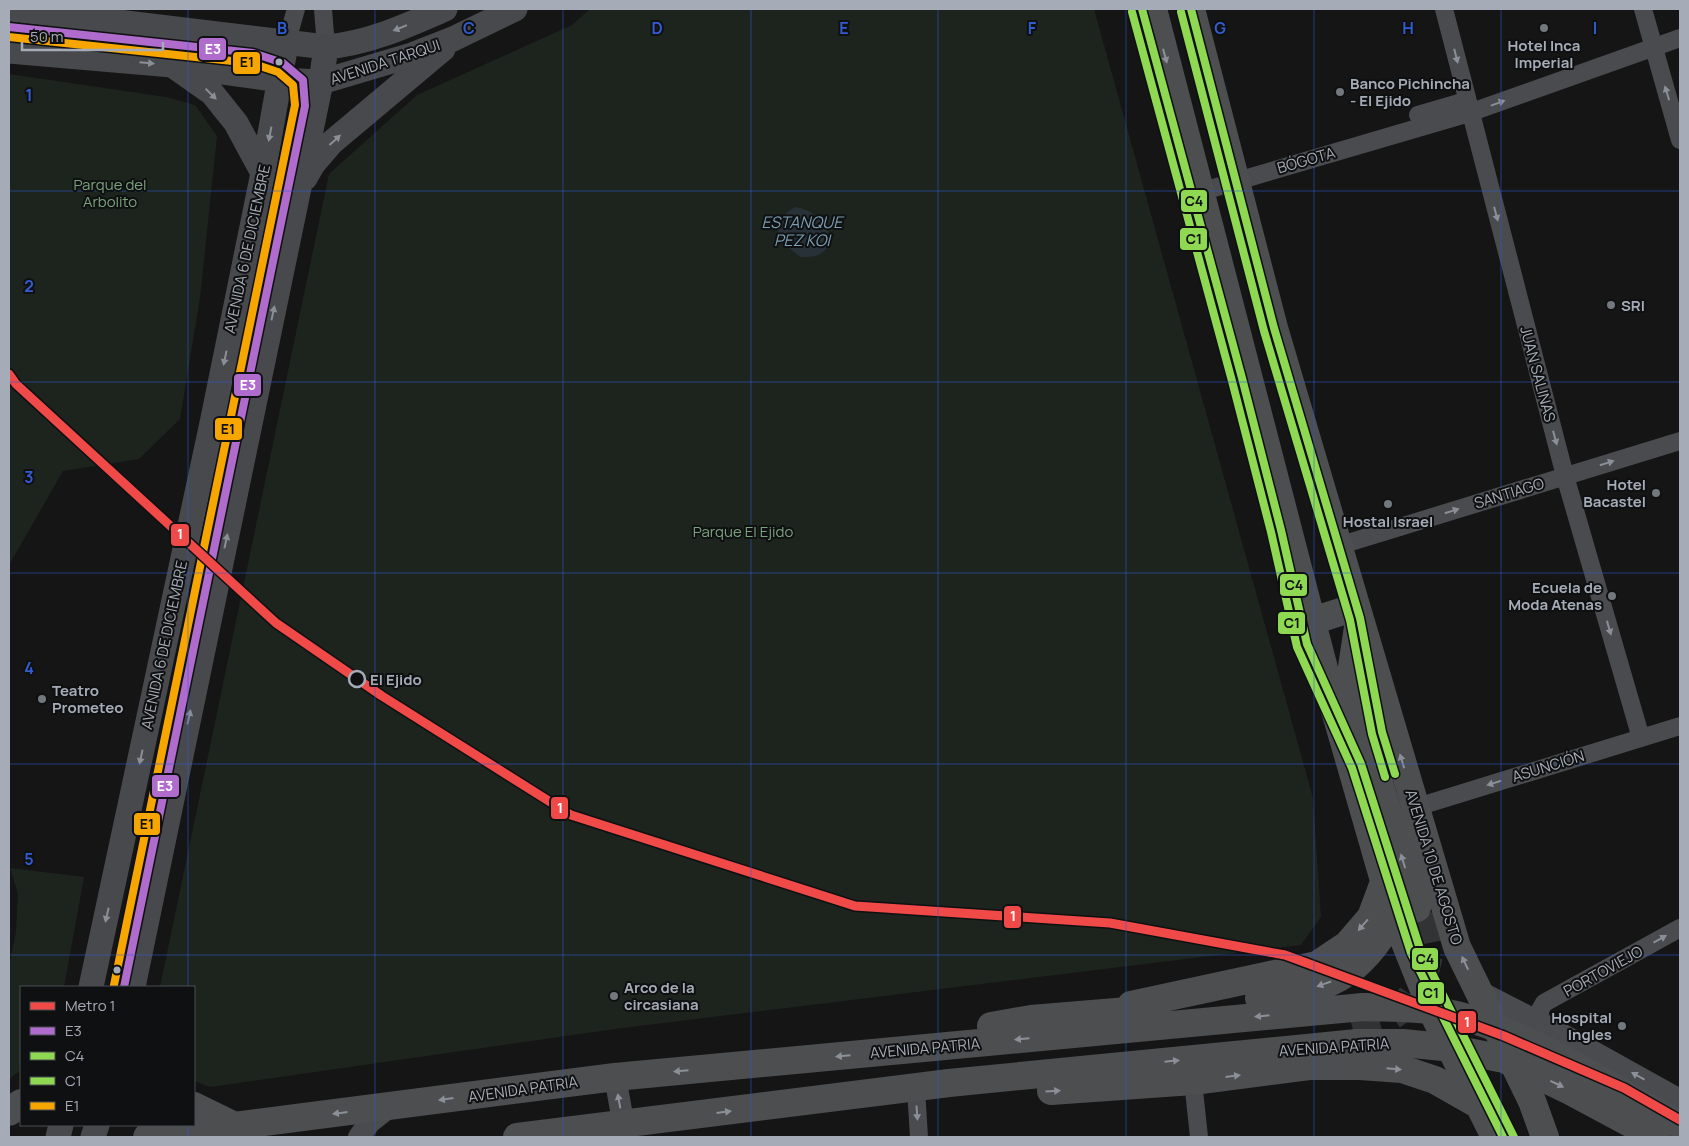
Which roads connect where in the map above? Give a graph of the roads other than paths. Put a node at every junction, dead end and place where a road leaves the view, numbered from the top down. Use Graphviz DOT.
graph roads {
  1 [pos="11,9"];
  2 [pos="296,9"];
  3 [pos="323,9"];
  4 [pos="445,9"];
  5 [pos="515,9"];
  6 [pos="1153,9"];
  7 [pos="1191,9"];
  8 [pos="1444,9"];
  9 [pos="1643,9"];
  10 [pos="1680,38"];
  11 [pos="452,39"];
  12 [pos="286,44"];
  13 [pos="326,47"];
  14 [pos="1653,47"];
  15 [pos="9,51"];
  16 [pos="172,65"];
  17 [pos="281,80"];
  18 [pos="322,82"];
  19 [pos="1468,107"];
  20 [pos="1680,140"];
  21 [pos="263,173"];
  22 [pos="1235,175"];
  23 [pos="1200,192"];
  24 [pos="298,194"];
  25 [pos="1680,441"];
  26 [pos="1565,476"];
  27 [pos="1338,546"];
  28 [pos="1358,612"];
  29 [pos="1312,621"];
  30 [pos="1680,726"];
  31 [pos="1641,738"];
  32 [pos="1417,807"];
  33 [pos="1384,882"];
  34 [pos="1406,912"];
  35 [pos="1680,928"];
  36 [pos="90,986"];
  37 [pos="133,986"];
  38 [pos="1478,992"];
  39 [pos="1092,1013"];
  40 [pos="1540,1022"];
  41 [pos="1357,1025"];
  42 [pos="902,1050"];
  43 [pos="615,1077"];
  44 [pos="1193,1082"];
  45 [pos="933,1086"];
  46 [pos="1680,1100"];
  47 [pos="20,1104"];
  48 [pos="1479,1105"];
  49 [pos="195,1106"];
  50 [pos="389,1107"];
  51 [pos="9,1112"];
  52 [pos="1680,1125"];
  53 [pos="235,1126"];
  54 [pos="624,1131"];
  55 [pos="147,1137"];
  56 [pos="359,1137"];
  57 [pos="517,1137"];
  58 [pos="919,1137"];
  59 [pos="1199,1137"];
  60 [pos="1495,1137"];
  61 [pos="1545,1137"];
  62 [pos="1656,1137"];
  1 -- 12 [label="main road, AVENIDA TARQUI"];
  2 -- 12 [label="street, AVENIDA 6 DE DICIEMBRE"];
  3 -- 13 [label="street"];
  4 -- 13 [label="main road, AVENIDA TARQUI, one-way"];
  5 -- 11 [label="main road, AVENIDA TARQUI"];
  6 -- 23 [label="main road, one-way"];
  7 -- 22 [label="main road, AVENIDA 10 DE AGOSTO"];
  8 -- 19 [label="street, JUAN SALINAS, one-way"];
  9 -- 14 [label="street"];
  10 -- 14 [label="street, BÓGOTA"];
  11 -- 18 [label="main road, AVENIDA TARQUI"];
  24 -- 11 [label="main road, one-way"];
  12 -- 13 [label="main road, AVENIDA TARQUI"];
  12 -- 17 [label="main road, AVENIDA 6 DE DICIEMBRE"];
  13 -- 18 [label="main road"];
  19 -- 14 [label="street, BÓGOTA, one-way"];
  20 -- 14 [label="street, one-way"];
  15 -- 16 [label="main road, AVENIDA TARQUI, one-way"];
  16 -- 17 [label="main road, AVENIDA TARQUI"];
  16 -- 21 [label="main road, one-way"];
  17 -- 18 [label="main road, AVENIDA TARQUI"];
  17 -- 21 [label="main road, AVENIDA 6 DE DICIEMBRE, one-way"];
  18 -- 24 [label="main road"];
  19 -- 22 [label="street, BÓGOTA"];
  19 -- 26 [label="street, JUAN SALINAS, one-way"];
  21 -- 36 [label="main road, AVENIDA 6 DE DICIEMBRE, one-way"];
  22 -- 23 [label="street, BÓGOTA"];
  22 -- 27 [label="main road, AVENIDA 10 DE AGOSTO"];
  23 -- 29 [label="main road"];
  37 -- 24 [label="main road, one-way"];
  26 -- 25 [label="street, SANTIAGO, one-way"];
  27 -- 26 [label="street, SANTIAGO, one-way"];
  26 -- 31 [label="street, JUAN SALINAS, one-way"];
  27 -- 28 [label="main road, AVENIDA 10 DE AGOSTO"];
  28 -- 29 [label="main road"];
  32 -- 28 [label="main road, AVENIDA 10 DE AGOSTO, one-way"];
  34 -- 28 [label="main road, one-way"];
  29 -- 33 [label="main road"];
  30 -- 31 [label="street, ASUNCIÓN"];
  31 -- 32 [label="street, ASUNCIÓN, one-way"];
  38 -- 32 [label="main road, AVENIDA 10 DE AGOSTO, one-way"];
  33 -- 34 [label="main road"];
  33 -- 39 [label="main road, one-way"];
  34 -- 39 [label="main road, one-way"];
  34 -- 48 [label="main road"];
  40 -- 35 [label="street, PORTOVIEJO, one-way"];
  38 -- 40 [label="street"];
  38 -- 61 [label="main road, AVENIDA 10 DE AGOSTO"];
  39 -- 42 [label="main road"];
  46 -- 40 [label="street, one-way"];
  41 -- 42 [label="main road, AVENIDA PATRIA, one-way"];
  45 -- 41 [label="main road, AVENIDA PATRIA, one-way"];
  41 -- 52 [label="main road, AVENIDA PATRIA, bridge"];
  41 -- 62 [label="main road, AVENIDA PATRIA, one-way, bridge"];
  42 -- 43 [label="main road, AVENIDA PATRIA, one-way"];
  43 -- 50 [label="main road, AVENIDA PATRIA, one-way"];
  54 -- 43 [label="street, one-way"];
  45 -- 44 [label="main road, one-way"];
  44 -- 48 [label="main road, one-way"];
  44 -- 59 [label="street"];
  54 -- 45 [label="main road, AVENIDA PATRIA, one-way"];
  45 -- 58 [label="street, one-way"];
  47 -- 51 [label="main road"];
  48 -- 60 [label="main road"];
  49 -- 53 [label="main road"];
  50 -- 53 [label="main road, AVENIDA PATRIA, one-way"];
  50 -- 56 [label="street"];
  53 -- 55 [label="main road, AVENIDA PATRIA"];
  54 -- 57 [label="main road, AVENIDA PATRIA"];
}
